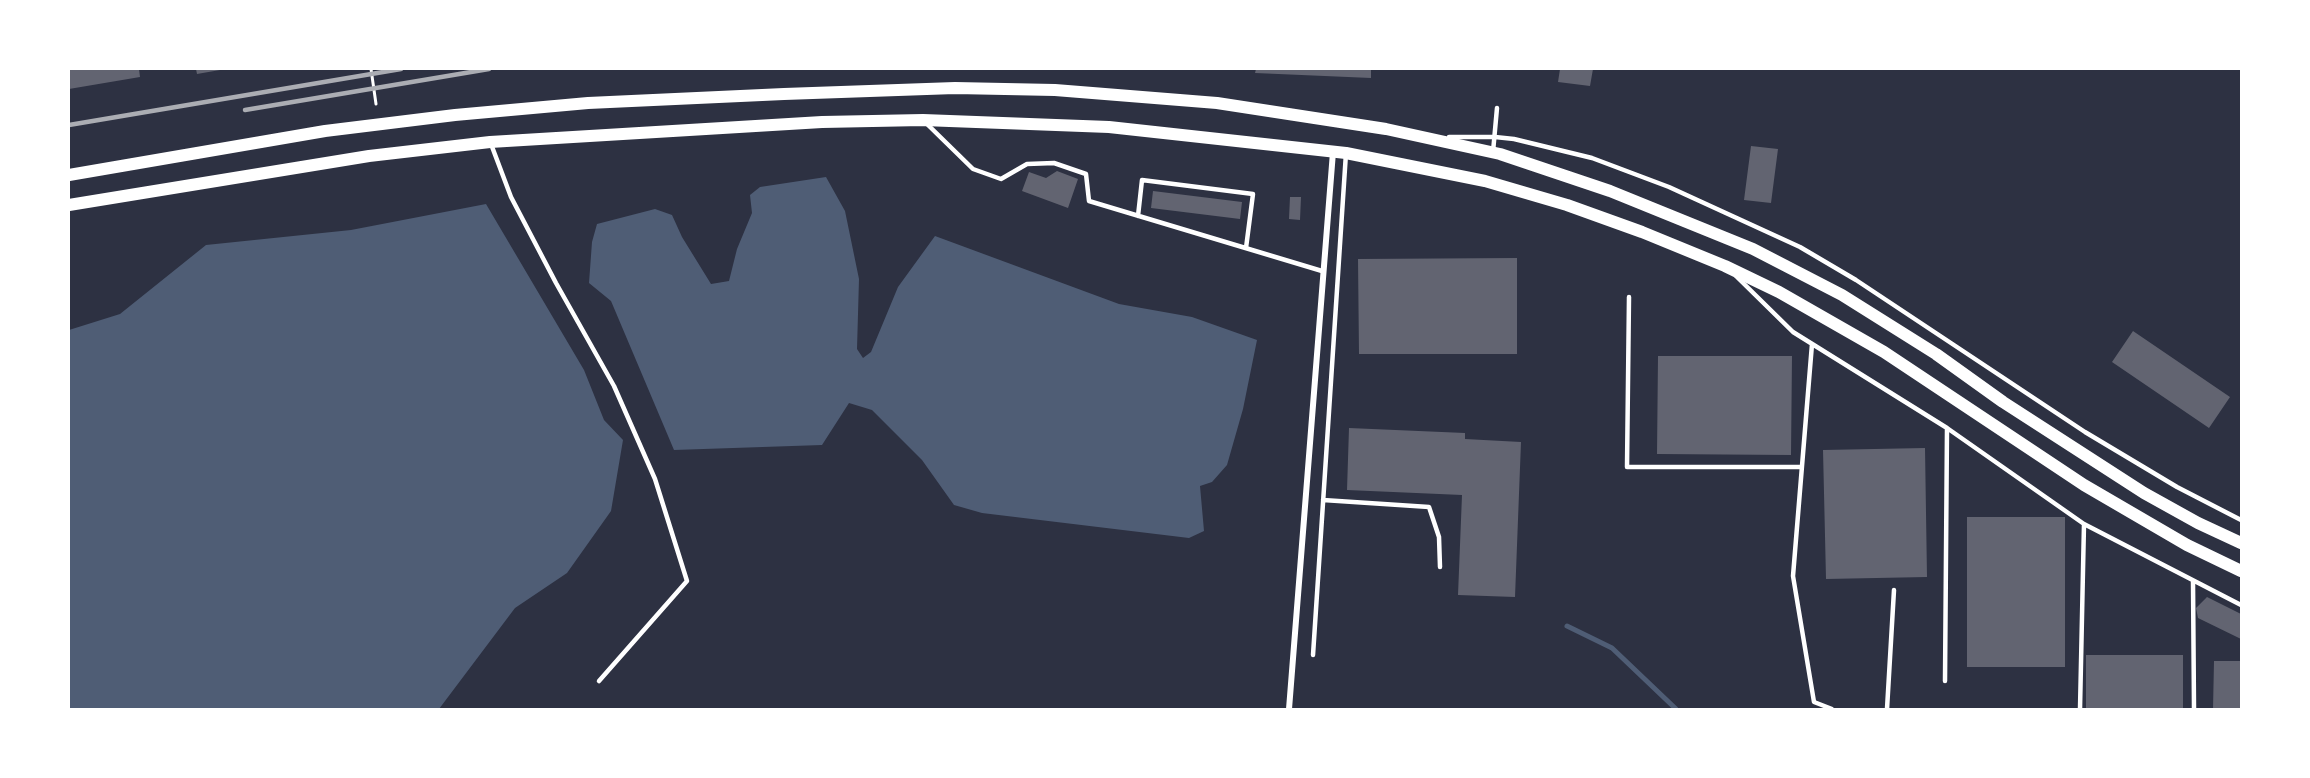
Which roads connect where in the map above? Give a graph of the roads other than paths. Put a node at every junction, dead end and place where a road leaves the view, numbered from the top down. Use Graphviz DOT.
graph roads {
  1 [pos="1497,108"];
  2 [pos="923,120"];
  3 [pos="1495,137"];
  4 [pos="1429,138"];
  5 [pos="490,142"];
  6 [pos="1333,152"];
  7 [pos="1493,152"];
  8 [pos="1346,153"];
  9 [pos="69,175"];
  10 [pos="69,205"];
  11 [pos="1138,216"];
  12 [pos="1246,248"];
  13 [pos="1725,266"];
  14 [pos="1322,271"];
  15 [pos="1629,297"];
  16 [pos="1812,344"];
  17 [pos="1947,428"];
  18 [pos="1802,467"];
  19 [pos="1323,500"];
  20 [pos="2241,520"];
  21 [pos="2084,524"];
  22 [pos="2241,543"];
  23 [pos="1440,567"];
  24 [pos="2241,571"];
  25 [pos="2193,582"];
  26 [pos="1894,590"];
  27 [pos="2241,606"];
  28 [pos="1313,655"];
  29 [pos="599,681"];
  30 [pos="1945,681"];
  31 [pos="1289,709"];
  32 [pos="1832,709"];
  33 [pos="1887,709"];
  34 [pos="2080,709"];
  35 [pos="2194,709"];
  1 -- 3 [label="lane"];
  2 -- 5 [label="main road"];
  2 -- 6 [label="main road"];
  2 -- 11 [label="lane"];
  3 -- 4 [label="lane"];
  3 -- 7 [label="lane"];
  3 -- 20 [label="lane"];
  4 -- 7 [label="main road"];
  4 -- 9 [label="main road"];
  5 -- 10 [label="main road"];
  5 -- 29 [label="lane"];
  6 -- 8 [label="main road"];
  6 -- 14 [label="street"];
  7 -- 22 [label="main road"];
  8 -- 13 [label="main road"];
  8 -- 19 [label="lane"];
  11 -- 12 [label="lane"];
  11 -- 12 [label="lane"];
  12 -- 14 [label="lane"];
  13 -- 16 [label="lane"];
  13 -- 24 [label="main road"];
  14 -- 31 [label="street"];
  15 -- 18 [label="lane"];
  16 -- 17 [label="lane"];
  16 -- 18 [label="lane"];
  17 -- 21 [label="lane"];
  17 -- 30 [label="lane"];
  18 -- 32 [label="lane"];
  19 -- 23 [label="lane"];
  19 -- 28 [label="lane"];
  21 -- 25 [label="lane"];
  21 -- 34 [label="lane"];
  25 -- 27 [label="lane"];
  25 -- 35 [label="lane"];
  26 -- 33 [label="lane"];
}
